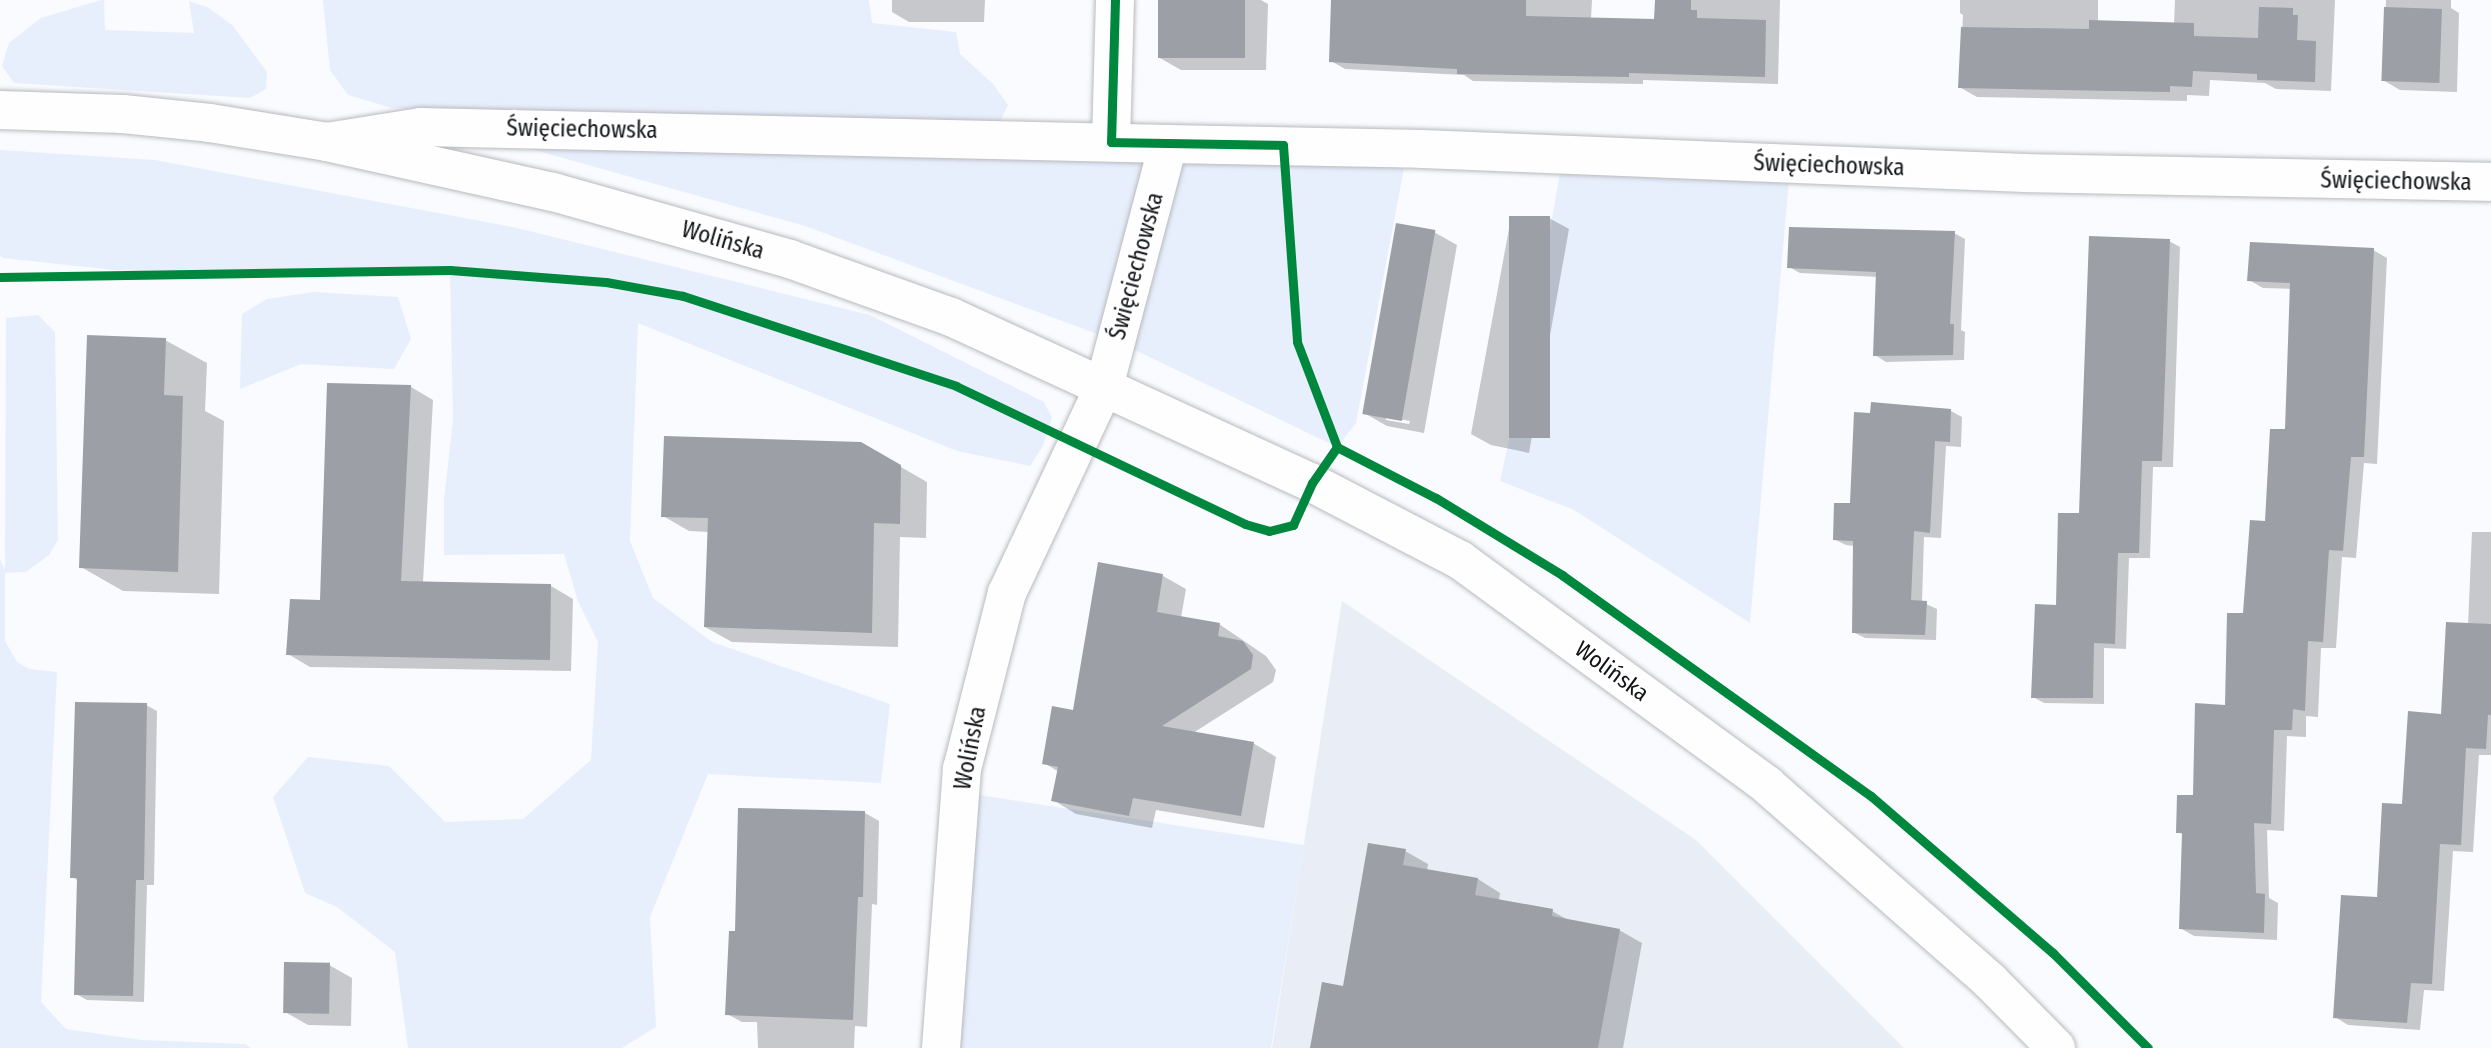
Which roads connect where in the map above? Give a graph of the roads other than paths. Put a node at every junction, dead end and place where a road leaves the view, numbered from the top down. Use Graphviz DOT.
graph roads {
  1 [pos="1115,0"];
  2 [pos="0,110"];
  3 [pos="327,142"];
  4 [pos="1111,142"];
  5 [pos="1168,144"];
  6 [pos="2491,183"];
  7 [pos="1104,387"];
  8 [pos="941,1048"];
  9 [pos="2056,1048"];
  1 -- 4 [label="street"];
  2 -- 3 [label="street, Święciechowska"];
  3 -- 4 [label="street, Święciechowska"];
  3 -- 7 [label="street, Wolińska"];
  4 -- 5 [label="street, Święciechowska"];
  5 -- 6 [label="street, Święciechowska"];
  5 -- 7 [label="street, Święciechowska"];
  7 -- 8 [label="street, Wolińska"];
  7 -- 9 [label="street, Wolińska"];
}
